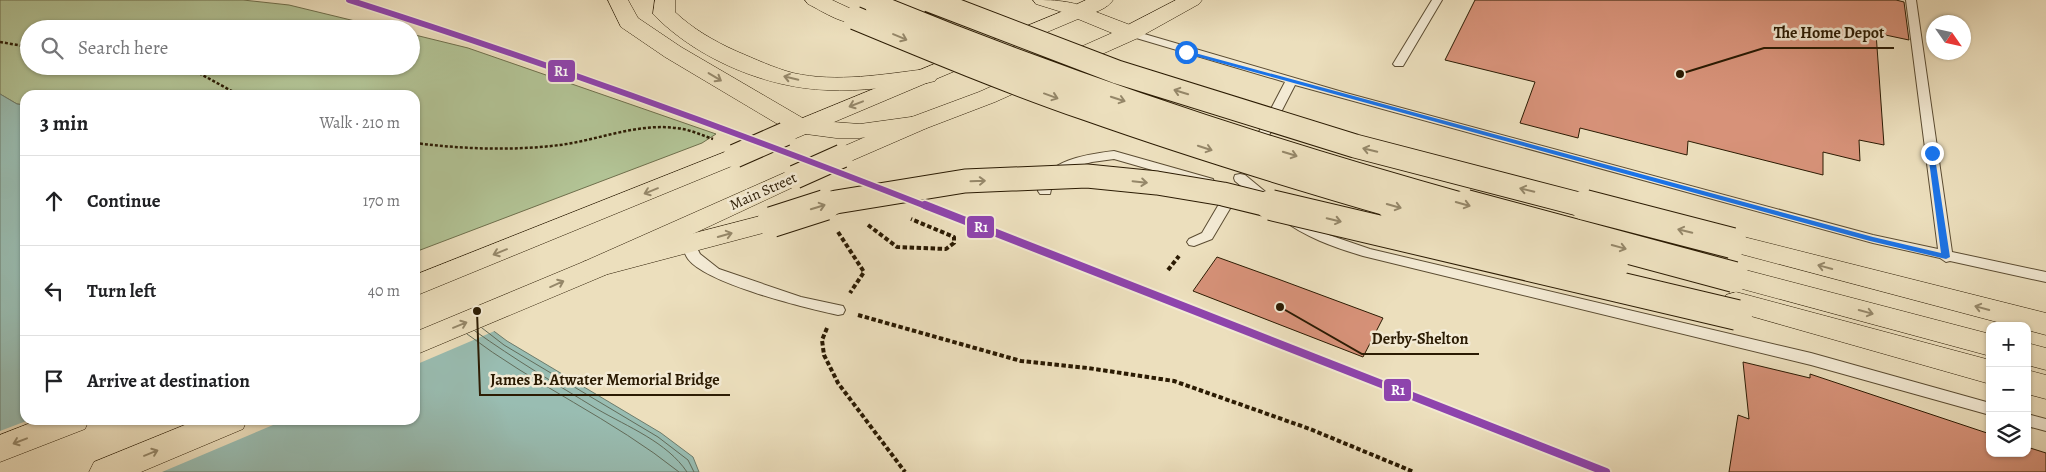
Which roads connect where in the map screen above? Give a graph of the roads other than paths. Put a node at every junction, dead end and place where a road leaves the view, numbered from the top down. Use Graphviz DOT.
graph roads {
  1 [pos="618,0"];
  2 [pos="665,0"];
  3 [pos="815,0"];
  4 [pos="929,0"];
  5 [pos="1043,0"];
  6 [pos="1103,0"];
  7 [pos="1192,0"];
  8 [pos="1438,0"];
  9 [pos="1912,0"];
  10 [pos="1077,6"];
  11 [pos="865,8"];
  12 [pos="1130,34"];
  13 [pos="1399,64"];
  14 [pos="927,76"];
  15 [pos="1291,81"];
  16 [pos="918,123"];
  17 [pos="792,130"];
  18 [pos="1238,184"];
  19 [pos="1045,191"];
  20 [pos="1194,242"];
  21 [pos="689,246"];
  22 [pos="1946,257"];
  23 [pos="593,268"];
  24 [pos="2046,277"];
  25 [pos="420,284"];
  26 [pos="1736,298"];
  27 [pos="838,310"];
  28 [pos="2046,324"];
  29 [pos="420,342"];
  30 [pos="2031,355"];
  31 [pos="2046,360"];
  32 [pos="1983,361"];
  33 [pos="2031,383"];
  34 [pos="2046,386"];
  35 [pos="1986,409"];
  36 [pos="2031,421"];
  37 [pos="60,425"];
  38 [pos="219,425"];
  39 [pos="2046,425"];
  40 [pos="0,449"];
  41 [pos="106,472"];
  1 -- 17 [label="main road, one-way"];
  14 -- 2 [label="main road, one-way"];
  3 -- 11 [label="main road"];
  28 -- 4 [label="main road, one-way, bridge"];
  5 -- 10 [label="main road"];
  6 -- 10 [label="main road"];
  7 -- 12 [label="main road, Main Street"];
  8 -- 13 [label="lane"];
  9 -- 22 [label="lane"];
  10 -- 12 [label="main road"];
  10 -- 14 [label="main road"];
  11 -- 26 [label="main road, one-way, bridge"];
  12 -- 15 [label="lane"];
  12 -- 16 [label="main road, Main Street"];
  14 -- 17 [label="main road, one-way"];
  15 -- 18 [label="lane"];
  15 -- 22 [label="lane"];
  16 -- 17 [label="main road"];
  16 -- 23 [label="main road, Main Street, bridge"];
  17 -- 25 [label="main road, one-way, bridge"];
  18 -- 19 [label="lane"];
  18 -- 20 [label="lane"];
  18 -- 35 [label="lane"];
  21 -- 23 [label="main road"];
  21 -- 26 [label="main road, one-way, bridge"];
  21 -- 27 [label="lane"];
  22 -- 24 [label="lane"];
  29 -- 23 [label="main road, Main Street, one-way"];
  26 -- 32 [label="main road, one-way"];
  30 -- 31 [label="main road"];
  33 -- 34 [label="main road"];
  36 -- 39 [label="lane"];
  37 -- 40 [label="main road, one-way"];
  41 -- 38 [label="main road, one-way"];
}
